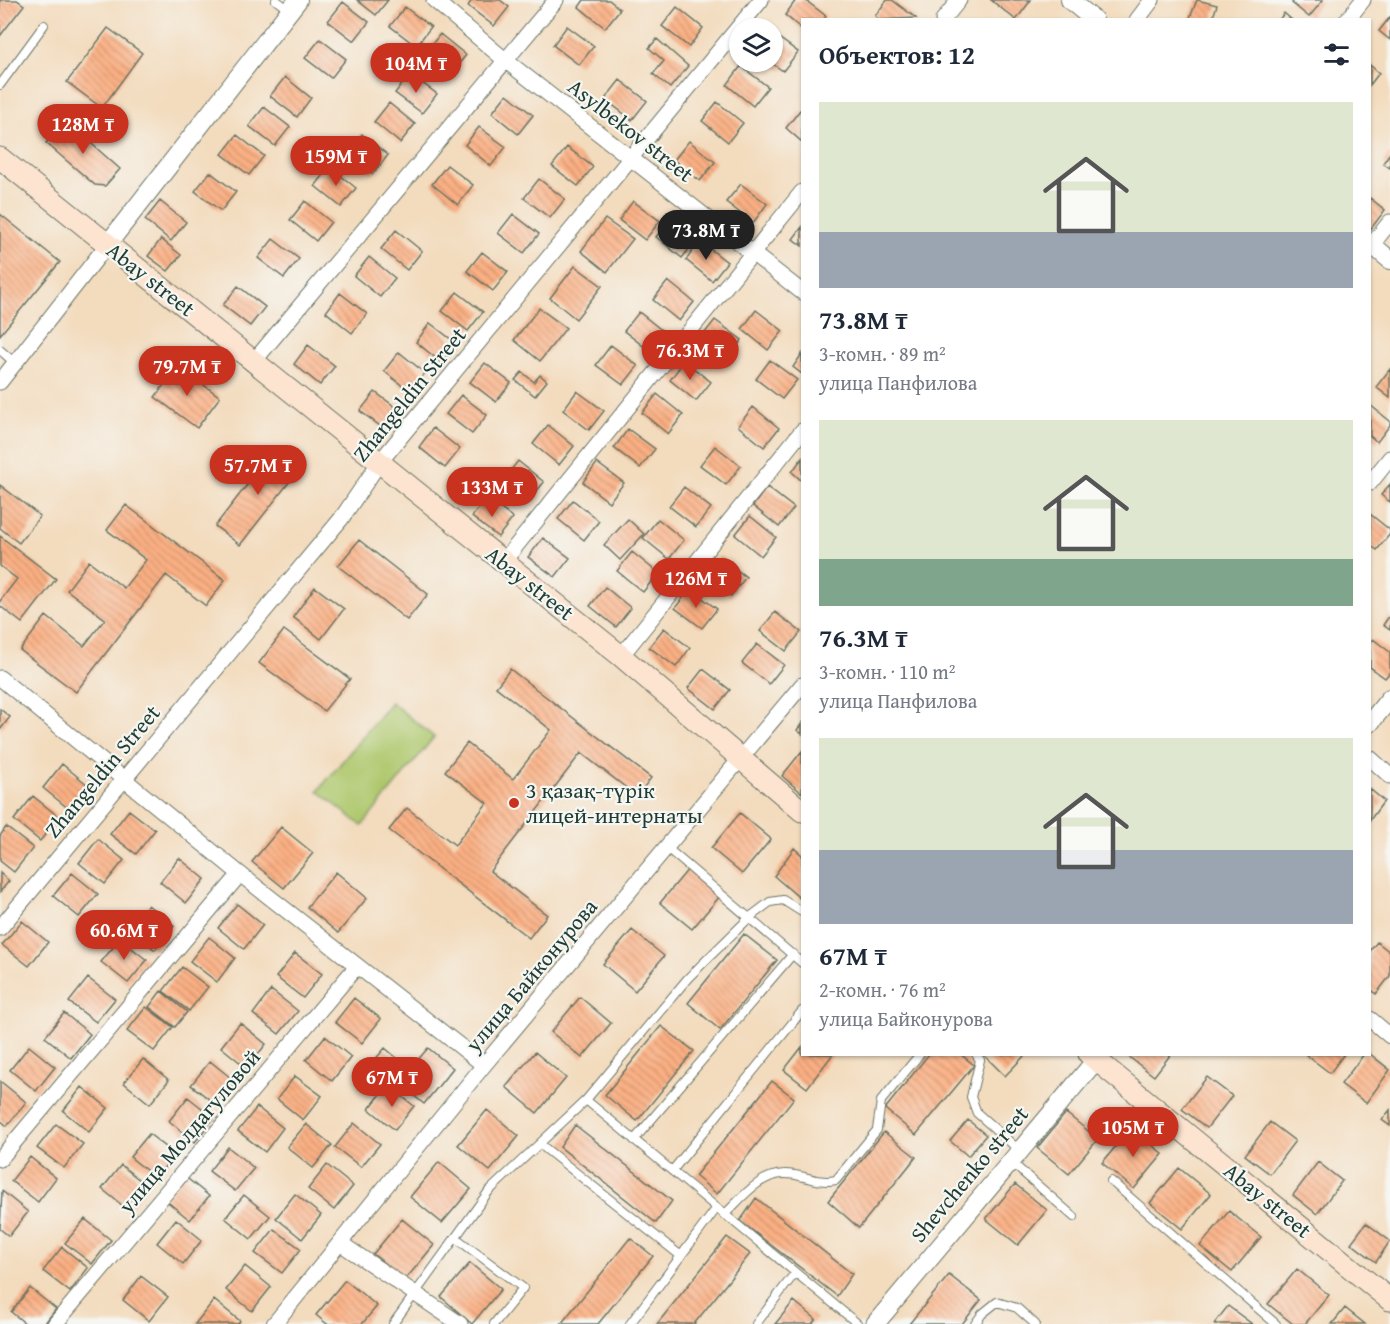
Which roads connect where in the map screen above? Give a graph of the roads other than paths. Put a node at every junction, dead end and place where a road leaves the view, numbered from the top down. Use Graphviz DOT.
graph roads {
  1 [pos="434,0"];
  2 [pos="556,0"];
  3 [pos="761,0"];
  4 [pos="959,0"];
  5 [pos="1070,0"];
  6 [pos="1152,0"];
  7 [pos="1363,0"];
  8 [pos="288,4"];
  9 [pos="945,18"];
  10 [pos="1092,18"];
  11 [pos="1138,18"];
  12 [pos="1349,18"];
  13 [pos="44,26"];
  14 [pos="504,60"];
  15 [pos="0,85"];
  16 [pos="0,158"];
  17 [pos="632,159"];
  18 [pos="801,193"];
  19 [pos="1390,222"];
  20 [pos="1371,244"];
  21 [pos="107,245"];
  22 [pos="1371,246"];
  23 [pos="754,252"];
  24 [pos="1390,260"];
  25 [pos="801,291"];
  26 [pos="0,350"];
  27 [pos="255,360"];
  28 [pos="15,363"];
  29 [pos="0,382"];
  30 [pos="801,432"];
  31 [pos="1390,458"];
  32 [pos="379,463"];
  33 [pos="1371,482"];
  34 [pos="503,562"];
  35 [pos="621,656"];
  36 [pos="0,678"];
  37 [pos="801,686"];
  38 [pos="1390,698"];
  39 [pos="1371,722"];
  40 [pos="743,758"];
  41 [pos="1371,760"];
  42 [pos="1390,776"];
  43 [pos="124,778"];
  44 [pos="801,810"];
  45 [pos="667,848"];
  46 [pos="240,874"];
  47 [pos="801,911"];
  48 [pos="750,917"];
  49 [pos="0,928"];
  50 [pos="793,954"];
  51 [pos="801,962"];
  52 [pos="357,966"];
  53 [pos="801,1012"];
  54 [pos="1371,1020"];
  55 [pos="1390,1036"];
  56 [pos="918,1056"];
  57 [pos="977,1056"];
  58 [pos="1096,1056"];
  59 [pos="484,1065"];
  60 [pos="586,1100"];
  61 [pos="634,1140"];
  62 [pos="541,1145"];
  63 [pos="1015,1157"];
  64 [pos="0,1159"];
  65 [pos="672,1171"];
  66 [pos="1111,1181"];
  67 [pos="716,1209"];
  68 [pos="724,1215"];
  69 [pos="1074,1217"];
  70 [pos="456,1238"];
  71 [pos="340,1243"];
  72 [pos="681,1256"];
  73 [pos="795,1273"];
  74 [pos="414,1293"];
  75 [pos="1390,1300"];
  76 [pos="55,1324"];
  77 [pos="274,1324"];
  78 [pos="393,1324"];
  79 [pos="460,1324"];
  80 [pos="494,1324"];
  81 [pos="630,1324"];
  82 [pos="756,1324"];
  83 [pos="858,1324"];
  84 [pos="875,1324"];
  85 [pos="975,1324"];
  86 [pos="1035,1324"];
  87 [pos="1276,1324"];
  1 -- 14 [label="street, Asylbekov street"];
  2 -- 14 [label="street"];
  3 -- 17 [label="street, Zhangeldin Street"];
  4 -- 9 [label="street"];
  5 -- 10 [label="street"];
  6 -- 11 [label="street"];
  7 -- 12 [label="street"];
  8 -- 21 [label="street"];
  13 -- 15 [label="lane"];
  14 -- 17 [label="street, Asylbekov street"];
  14 -- 27 [label="street"];
  16 -- 21 [label="main road, Abay street"];
  17 -- 23 [label="street, Asylbekov street"];
  17 -- 32 [label="street, Zhangeldin Street"];
  18 -- 23 [label="street"];
  19 -- 20 [label="street"];
  21 -- 27 [label="main road, Abay street"];
  21 -- 28 [label="street"];
  22 -- 24 [label="street"];
  23 -- 25 [label="street, Asylbekov street"];
  23 -- 34 [label="street"];
  26 -- 28 [label="lane"];
  27 -- 32 [label="main road, Abay street"];
  28 -- 29 [label="street"];
  30 -- 35 [label="street"];
  31 -- 33 [label="street"];
  32 -- 34 [label="main road, Abay street"];
  32 -- 43 [label="street, Zhangeldin Street"];
  34 -- 35 [label="main road, Abay street"];
  35 -- 40 [label="main road, Abay street"];
  36 -- 43 [label="street"];
  37 -- 40 [label="street, улица Байконурова"];
  38 -- 39 [label="street"];
  40 -- 44 [label="main road, Abay street"];
  40 -- 45 [label="street, улица Байконурова"];
  41 -- 42 [label="street"];
  43 -- 46 [label="street"];
  43 -- 49 [label="street, Zhangeldin Street"];
  45 -- 48 [label="lane"];
  45 -- 59 [label="street, улица Байконурова"];
  46 -- 52 [label="street"];
  46 -- 64 [label="street"];
  47 -- 48 [label="lane"];
  48 -- 50 [label="lane"];
  48 -- 60 [label="lane"];
  50 -- 51 [label="lane"];
  50 -- 61 [label="lane"];
  52 -- 59 [label="street"];
  52 -- 76 [label="street, улица Молдагуловой"];
  53 -- 65 [label="lane"];
  54 -- 55 [label="street"];
  56 -- 68 [label="lane"];
  57 -- 63 [label="lane"];
  58 -- 63 [label="street, Shevchenko street"];
  58 -- 75 [label="main road, Abay street"];
  59 -- 71 [label="street, улица Байконурова"];
  60 -- 61 [label="lane"];
  60 -- 62 [label="lane"];
  61 -- 65 [label="lane"];
  62 -- 70 [label="lane"];
  62 -- 72 [label="lane"];
  63 -- 69 [label="lane"];
  63 -- 84 [label="street, Shevchenko street"];
  65 -- 67 [label="lane"];
  66 -- 87 [label="lane"];
  67 -- 68 [label="lane"];
  67 -- 72 [label="lane"];
  68 -- 73 [label="lane"];
  70 -- 74 [label="lane"];
  70 -- 80 [label="lane"];
  71 -- 74 [label="street"];
  71 -- 77 [label="street, улица Байконурова"];
  72 -- 81 [label="lane"];
  73 -- 82 [label="lane"];
  73 -- 83 [label="lane"];
  74 -- 78 [label="lane"];
  74 -- 79 [label="street"];
  85 -- 86 [label="lane"];
}
